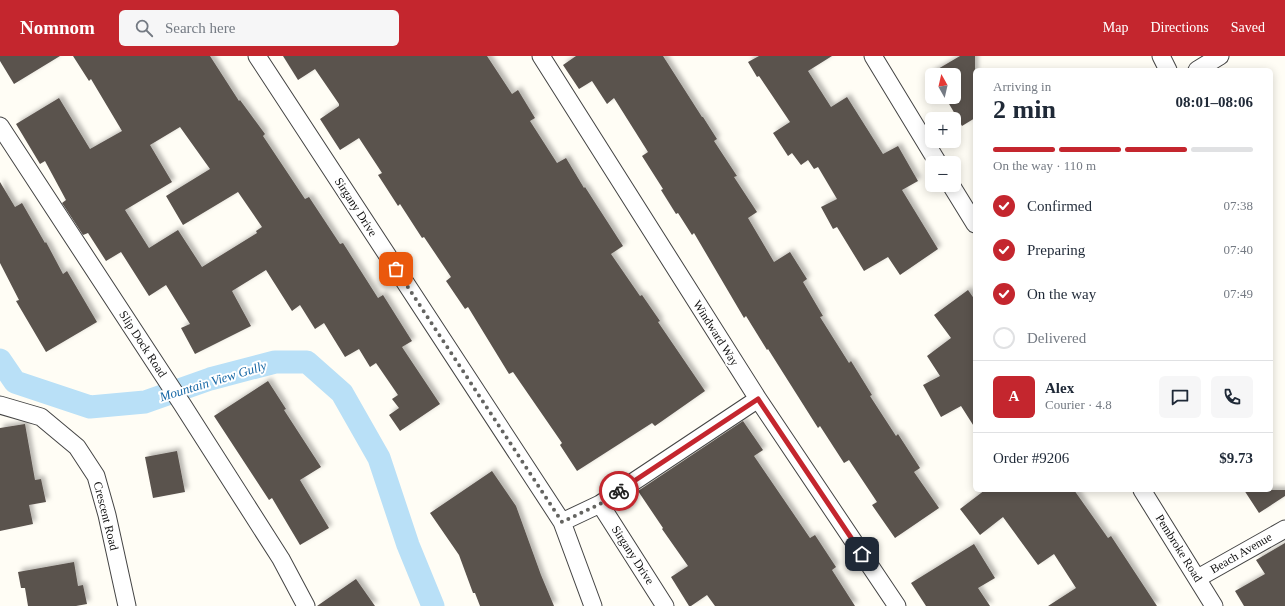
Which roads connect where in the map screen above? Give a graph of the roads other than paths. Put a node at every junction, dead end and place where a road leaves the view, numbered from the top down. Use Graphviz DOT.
graph roads {
  1 [pos="257,56"];
  2 [pos="541,56"];
  3 [pos="873,56"];
  4 [pos="1161,56"];
  5 [pos="1220,56"];
  6 [pos="1167,68"];
  7 [pos="1200,68"];
  8 [pos="0,126"];
  9 [pos="934,156"];
  10 [pos="956,192"];
  11 [pos="973,215"];
  12 [pos="758,399"];
  13 [pos="0,405"];
  14 [pos="1143,492"];
  15 [pos="600,504"];
  16 [pos="562,522"];
  17 [pos="1285,528"];
  18 [pos="1198,578"];
  19 [pos="127,606"];
  20 [pos="306,606"];
  21 [pos="593,606"];
  22 [pos="666,606"];
  23 [pos="897,606"];
  24 [pos="1214,606"];
  1 -- 16 [label="street, Sirgany Drive"];
  2 -- 12 [label="street, Windward Way"];
  3 -- 9 [label="street"];
  4 -- 6 [label="street"];
  5 -- 7 [label="street"];
  8 -- 20 [label="street, Slip Dock Road"];
  10 -- 11 [label="street"];
  12 -- 15 [label="street"];
  12 -- 23 [label="street, Windward Way"];
  13 -- 19 [label="street, Crescent Road"];
  14 -- 18 [label="street, Pembroke Road"];
  15 -- 16 [label="street"];
  15 -- 22 [label="street, Sirgany Drive"];
  16 -- 21 [label="street, Sirgany Drive"];
  17 -- 18 [label="street, Beach Avenue"];
  18 -- 24 [label="street, Pembroke Road"];
}
